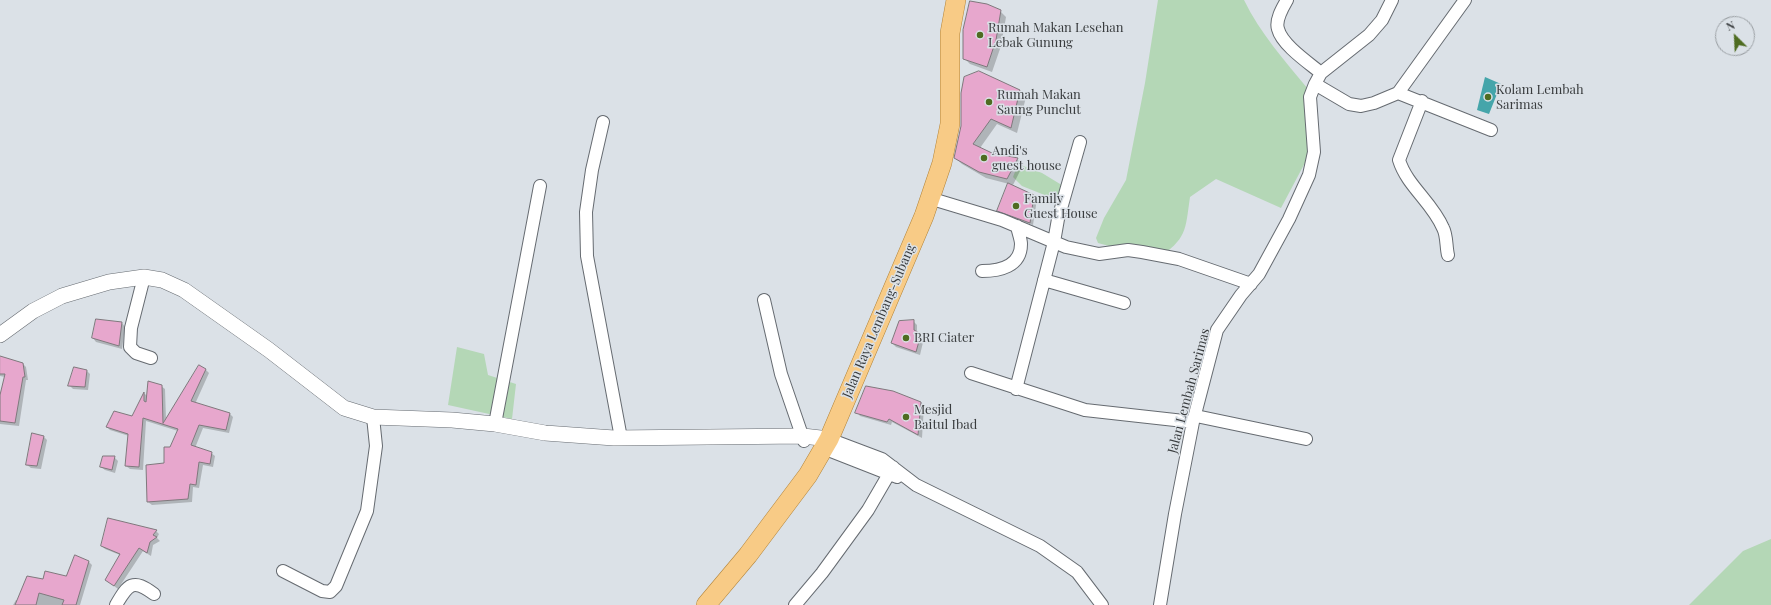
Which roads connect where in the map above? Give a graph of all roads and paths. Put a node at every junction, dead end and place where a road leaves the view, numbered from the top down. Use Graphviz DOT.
graph roads {
  1 [pos="956,0"];
  2 [pos="1287,0"];
  3 [pos="1392,0"];
  4 [pos="1465,0"];
  5 [pos="1321,73"];
  6 [pos="1315,84"];
  7 [pos="1398,93"];
  8 [pos="1422,101"];
  9 [pos="603,122"];
  10 [pos="1491,130"];
  11 [pos="1080,142"];
  12 [pos="540,186"];
  13 [pos="929,198"];
  14 [pos="1017,226"];
  15 [pos="1054,242"];
  16 [pos="1448,255"];
  17 [pos="982,271"];
  18 [pos="144,277"];
  19 [pos="1044,280"];
  20 [pos="1251,284"];
  21 [pos="764,300"];
  22 [pos="1124,303"];
  23 [pos="0,335"];
  24 [pos="151,358"];
  25 [pos="971,373"];
  26 [pos="1016,389"];
  27 [pos="373,417"];
  28 [pos="1194,419"];
  29 [pos="495,424"];
  30 [pos="621,438"];
  31 [pos="800,438"];
  32 [pos="1306,438"];
  33 [pos="826,444"];
  34 [pos="891,472"];
  35 [pos="283,571"];
  36 [pos="154,594"];
  37 [pos="116,605"];
  38 [pos="706,605"];
  39 [pos="795,605"];
  40 [pos="1102,605"];
  41 [pos="1160,605"];
  1 -- 13 [label="main road, Jalan Raya Lembang-Subang"];
  2 -- 5 [label="street"];
  3 -- 5 [label="street, Jalan Lembah Sarimas"];
  4 -- 7 [label="street"];
  5 -- 6 [label="street, Jalan Lembah Sarimas"];
  6 -- 7 [label="street"];
  6 -- 20 [label="street, Jalan Lembah Sarimas"];
  7 -- 8 [label="street"];
  8 -- 10 [label="street"];
  8 -- 16 [label="street"];
  9 -- 30 [label="street"];
  11 -- 15 [label="street"];
  12 -- 29 [label="street"];
  13 -- 14 [label="street"];
  13 -- 33 [label="main road, Jalan Raya Lembang-Subang"];
  14 -- 15 [label="street"];
  14 -- 17 [label="street"];
  15 -- 19 [label="street"];
  15 -- 20 [label="street"];
  18 -- 23 [label="street"];
  18 -- 24 [label="street"];
  18 -- 27 [label="street"];
  19 -- 22 [label="street"];
  19 -- 26 [label="street"];
  20 -- 28 [label="street, Jalan Lembah Sarimas"];
  21 -- 31 [label="street"];
  25 -- 26 [label="street"];
  26 -- 28 [label="street"];
  27 -- 29 [label="street"];
  27 -- 35 [label="street"];
  28 -- 32 [label="street"];
  28 -- 41 [label="street, Jalan Lembah Sarimas"];
  29 -- 30 [label="street"];
  30 -- 31 [label="street"];
  31 -- 33 [label="street"];
  33 -- 34 [label="street"];
  33 -- 38 [label="main road, Jalan Raya Lembang-Subang"];
  34 -- 39 [label="street"];
  34 -- 40 [label="street"];
  36 -- 37 [label="street"];
}
